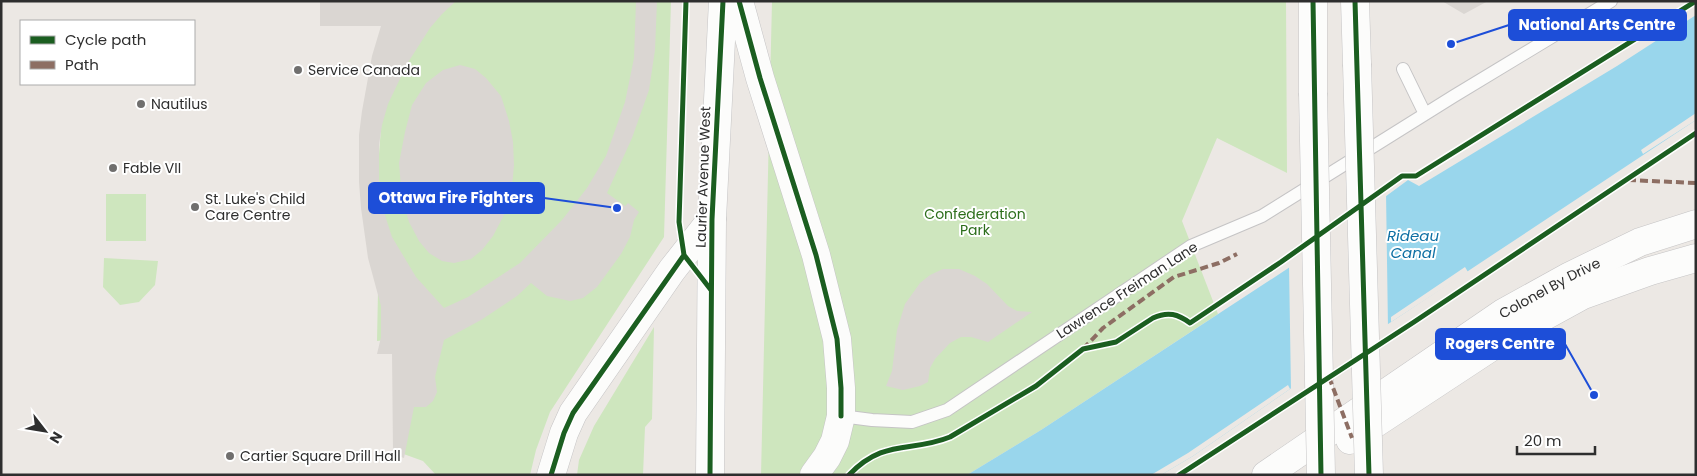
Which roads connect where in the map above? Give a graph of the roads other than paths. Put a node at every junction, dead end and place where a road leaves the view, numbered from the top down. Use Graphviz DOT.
graph roads {
  1 [pos="723,1"];
  2 [pos="739,1"];
  3 [pos="1312,1"];
  4 [pos="1355,1"];
  5 [pos="1611,1"];
  6 [pos="1403,69"];
  7 [pos="1425,114"];
  8 [pos="712,219"];
  9 [pos="1696,224"];
  10 [pos="1696,258"];
  11 [pos="841,416"];
  12 [pos="551,475"];
  13 [pos="710,475"];
  14 [pos="814,475"];
  15 [pos="1266,475"];
  16 [pos="1297,475"];
  17 [pos="1321,475"];
  18 [pos="1369,475"];
  1 -- 8 [label="main road, Laurier Avenue West"];
  2 -- 11 [label="main road"];
  3 -- 17 [label="main road, bridge"];
  4 -- 18 [label="main road, bridge"];
  5 -- 7 [label="lane, Lawrence Freiman Lane"];
  6 -- 7 [label="lane"];
  7 -- 11 [label="lane, Lawrence Freiman Lane"];
  8 -- 12 [label="main road"];
  8 -- 13 [label="main road, Laurier Avenue West"];
  9 -- 15 [label="main road, Colonel By Drive"];
  10 -- 16 [label="main road, Colonel By Drive"];
  11 -- 14 [label="main road"];
}
